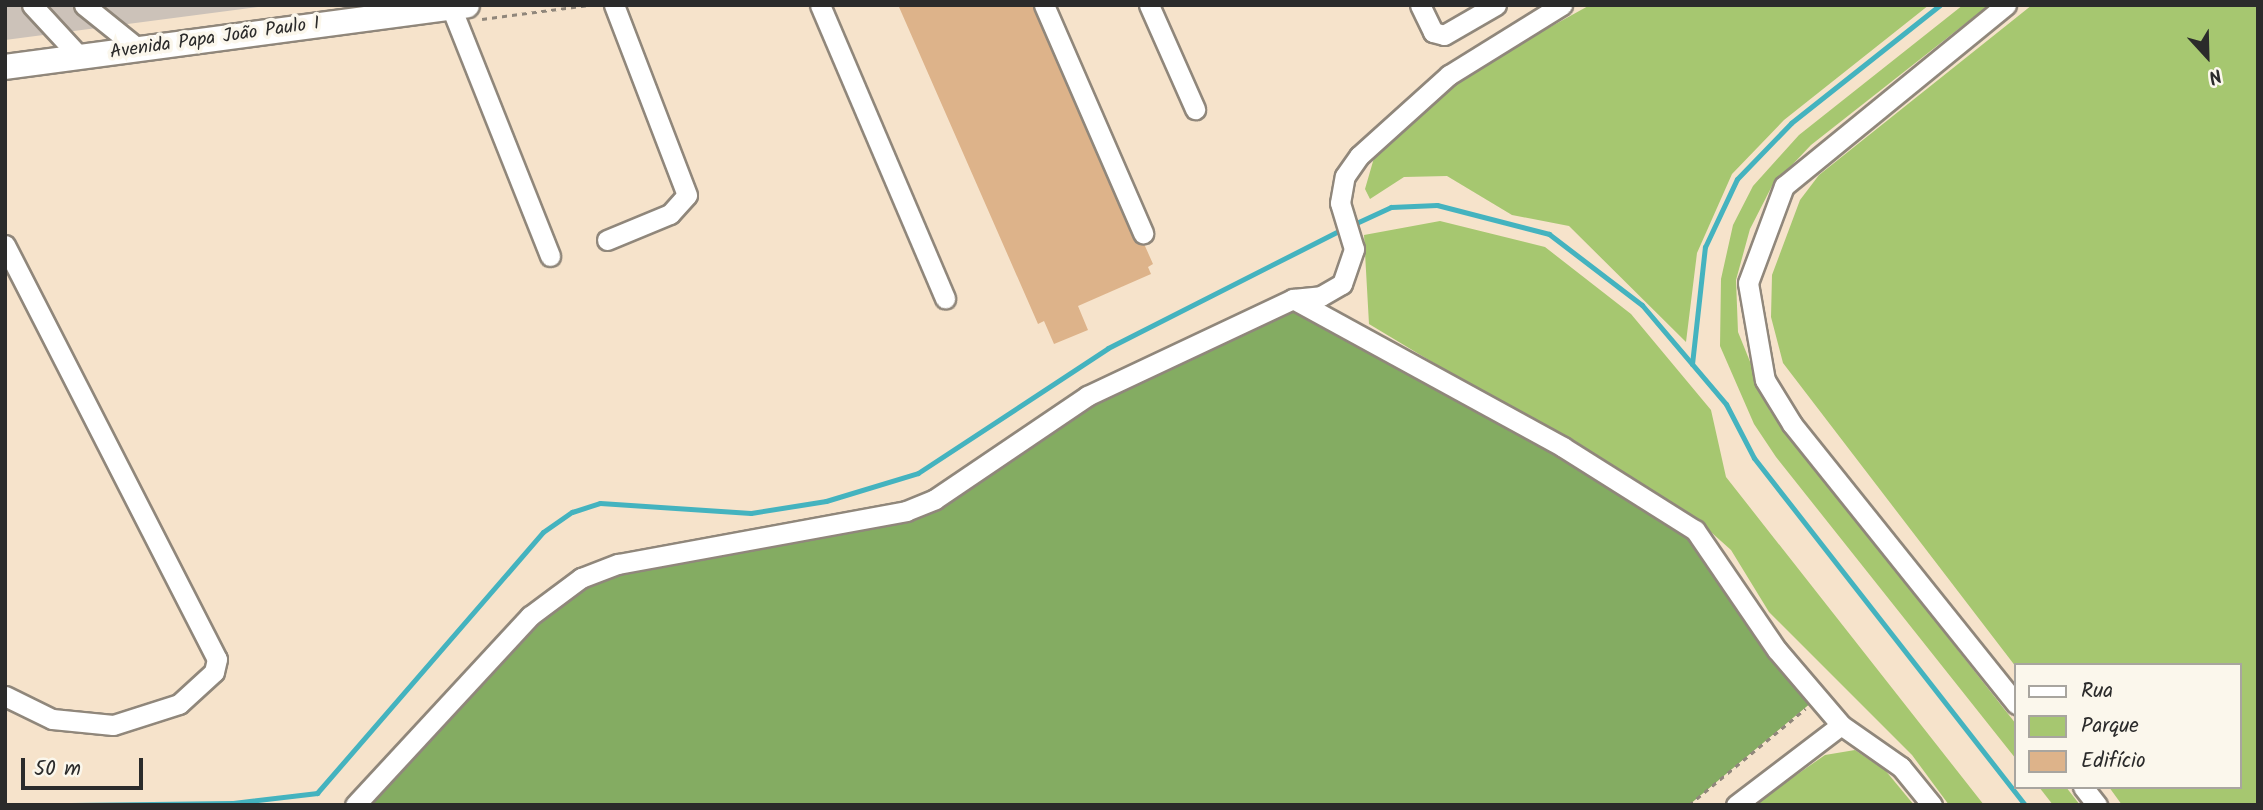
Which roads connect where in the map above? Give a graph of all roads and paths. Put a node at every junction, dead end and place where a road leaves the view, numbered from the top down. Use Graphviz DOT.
graph roads {
  1 [pos="32,5"];
  2 [pos="84,5"];
  3 [pos="614,5"];
  4 [pos="820,5"];
  5 [pos="1044,5"];
  6 [pos="1149,5"];
  7 [pos="1420,5"];
  8 [pos="1496,5"];
  9 [pos="1562,5"];
  10 [pos="2006,5"];
  11 [pos="459,6"];
  12 [pos="140,50"];
  13 [pos="80,57"];
  14 [pos="5,67"];
  15 [pos="1195,109"];
  16 [pos="1143,233"];
  17 [pos="607,240"];
  18 [pos="5,245"];
  19 [pos="550,256"];
  20 [pos="946,298"];
  21 [pos="1293,299"];
  22 [pos="5,696"];
  23 [pos="1818,697"];
  24 [pos="2014,702"];
  25 [pos="1841,724"];
  26 [pos="2085,789"];
  27 [pos="355,805"];
  28 [pos="1689,805"];
  29 [pos="1737,805"];
  30 [pos="1932,805"];
  31 [pos="2097,805"];
  1 -- 13 [label="street"];
  2 -- 12 [label="street"];
  3 -- 17 [label="street"];
  4 -- 20 [label="street"];
  5 -- 16 [label="street"];
  6 -- 15 [label="street"];
  7 -- 8 [label="street"];
  9 -- 21 [label="street"];
  10 -- 24 [label="street"];
  11 -- 12 [label="main road, Avenida Papa João Paulo I"];
  11 -- 19 [label="street"];
  12 -- 13 [label="main road, Avenida Papa João Paulo I"];
  13 -- 14 [label="main road, Avenida Papa João Paulo I"];
  18 -- 22 [label="street"];
  21 -- 23 [label="street"];
  21 -- 27 [label="street"];
  23 -- 25 [label="street"];
  23 -- 28 [label="path"];
  25 -- 29 [label="street"];
  25 -- 30 [label="street"];
  26 -- 31 [label="street"];
}
